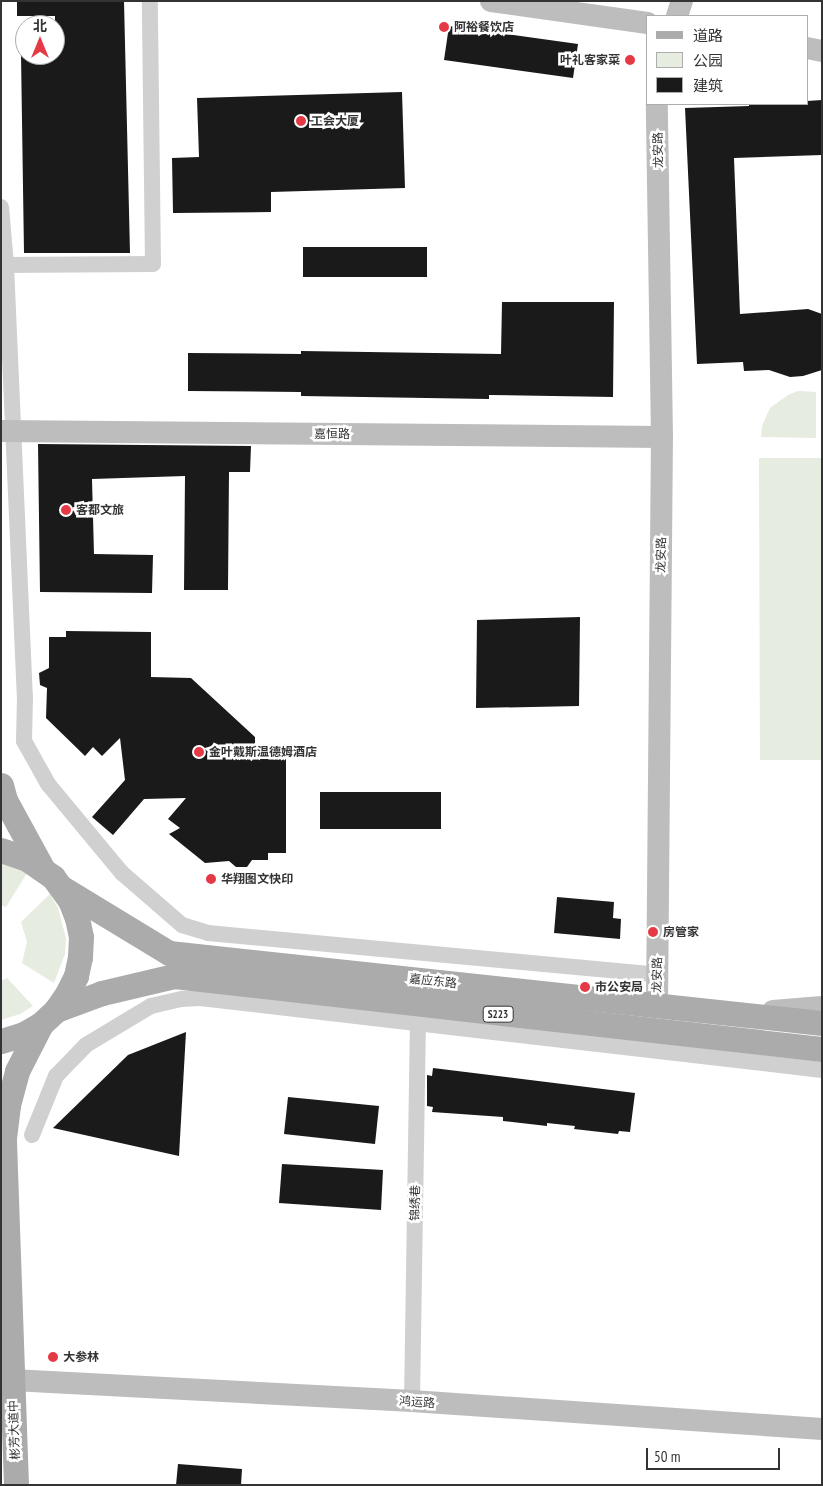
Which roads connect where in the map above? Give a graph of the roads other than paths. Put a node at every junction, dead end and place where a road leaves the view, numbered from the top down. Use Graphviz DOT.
graph roads {
  1 [pos="150,1"];
  2 [pos="491,1"];
  3 [pos="682,1"];
  4 [pos="677,15"];
  5 [pos="646,23"];
  6 [pos="808,48"];
  7 [pos="822,50"];
  8 [pos="657,105"];
  9 [pos="1,207"];
  10 [pos="4,265"];
  11 [pos="7,431"];
  12 [pos="662,437"];
  13 [pos="1,785"];
  14 [pos="1,850"];
  15 [pos="42,868"];
  16 [pos="62,888"];
  17 [pos="657,975"];
  18 [pos="657,1006"];
  19 [pos="822,1007"];
  20 [pos="740,1013"];
  21 [pos="418,1014"];
  22 [pos="49,1017"];
  23 [pos="822,1023"];
  24 [pos="1,1040"];
  25 [pos="822,1049"];
  26 [pos="822,1070"];
  27 [pos="32,1135"];
  28 [pos="12,1380"];
  29 [pos="412,1401"];
  30 [pos="822,1430"];
  31 [pos="16,1485"];
  1 -- 10 [label="street"];
  2 -- 5 [label="street"];
  3 -- 4 [label="street"];
  6 -- 7 [label="street"];
  8 -- 12 [label="street, 龙安路"];
  9 -- 10 [label="street"];
  10 -- 11 [label="street"];
  11 -- 12 [label="street, 嘉恒路"];
  11 -- 17 [label="street"];
  12 -- 17 [label="street, 龙安路"];
  13 -- 15 [label="main road"];
  14 -- 15 [label="main road, S223"];
  15 -- 16 [label="main road, S223"];
  16 -- 18 [label="main road, 嘉应东路 / S223"];
  16 -- 22 [label="main road, 彬芳大道中"];
  17 -- 18 [label="street, 龙安路"];
  18 -- 20 [label="main road, 嘉应东路 / S223"];
  19 -- 20 [label="street"];
  20 -- 23 [label="main road, 嘉应东路 / S223"];
  21 -- 22 [label="main road, 嘉应东路 / S223"];
  21 -- 25 [label="main road, 嘉应东路 / S223"];
  21 -- 26 [label="street"];
  21 -- 27 [label="street"];
  21 -- 29 [label="street, 锦绣巷"];
  22 -- 24 [label="main road, S223"];
  22 -- 28 [label="main road, 彬芳大道中"];
  28 -- 29 [label="street, 鸿运路"];
  28 -- 31 [label="main road, 彬芳大道中"];
  29 -- 30 [label="street, 鸿运路"];
}
